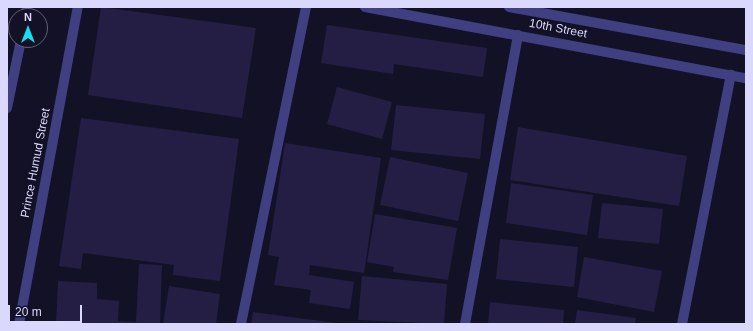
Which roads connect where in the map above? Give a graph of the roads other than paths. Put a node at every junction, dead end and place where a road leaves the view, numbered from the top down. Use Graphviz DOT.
graph roads {
  1 [pos="78,7"];
  2 [pos="306,7"];
  3 [pos="365,7"];
  4 [pos="509,7"];
  5 [pos="531,9"];
  6 [pos="518,35"];
  7 [pos="19,48"];
  8 [pos="746,50"];
  9 [pos="731,75"];
  10 [pos="746,78"];
  11 [pos="7,108"];
  12 [pos="19,324"];
  13 [pos="241,324"];
  14 [pos="465,324"];
  15 [pos="682,324"];
  1 -- 12 [label="street, Prince Humud Street"];
  2 -- 13 [label="street"];
  3 -- 6 [label="street, 10th Street"];
  4 -- 5 [label="street, 10th Street"];
  5 -- 8 [label="street, 10th Street"];
  6 -- 9 [label="street, 10th Street"];
  6 -- 14 [label="street"];
  7 -- 11 [label="street"];
  9 -- 10 [label="street, 10th Street"];
  9 -- 15 [label="street"];
}
